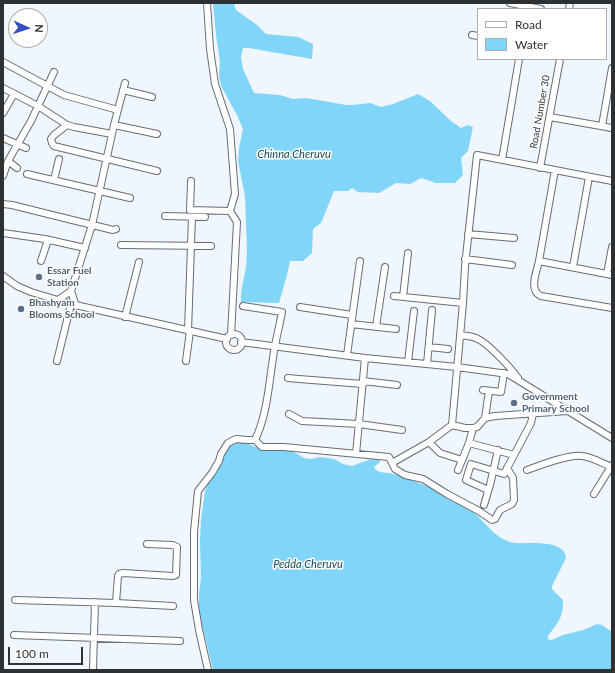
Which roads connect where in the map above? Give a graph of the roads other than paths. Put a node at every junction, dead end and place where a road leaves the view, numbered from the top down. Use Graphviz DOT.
graph roads {
  1 [pos="207,3"];
  2 [pos="510,3"];
  3 [pos="536,8"];
  4 [pos="519,60"];
  5 [pos="560,60"];
  6 [pos="3,62"];
  7 [pos="612,68"];
  8 [pos="54,72"];
  9 [pos="125,83"];
  10 [pos="47,86"];
  11 [pos="3,88"];
  12 [pos="123,90"];
  13 [pos="14,94"];
  14 [pos="152,97"];
  15 [pos="38,106"];
  16 [pos="118,110"];
  17 [pos="3,113"];
  18 [pos="550,117"];
  19 [pos="67,125"];
  20 [pos="114,125"];
  21 [pos="602,126"];
  22 [pos="612,128"];
  23 [pos="112,134"];
  24 [pos="158,134"];
  25 [pos="3,138"];
  26 [pos="18,144"];
  27 [pos="26,148"];
  28 [pos="59,159"];
  29 [pos="107,159"];
  30 [pos="502,160"];
  31 [pos="8,161"];
  32 [pos="17,168"];
  33 [pos="540,168"];
  34 [pos="555,170"];
  35 [pos="157,171"];
  36 [pos="27,174"];
  37 [pos="3,176"];
  38 [pos="589,177"];
  39 [pos="54,180"];
  40 [pos="191,181"];
  41 [pos="612,182"];
  42 [pos="100,191"];
  43 [pos="130,198"];
  44 [pos="3,204"];
  45 [pos="230,211"];
  46 [pos="165,216"];
  47 [pos="192,216"];
  48 [pos="205,217"];
  49 [pos="92,225"];
  50 [pos="116,229"];
  51 [pos="468,234"];
  52 [pos="3,235"];
  53 [pos="514,238"];
  54 [pos="48,240"];
  55 [pos="121,245"];
  56 [pos="191,246"];
  57 [pos="211,246"];
  58 [pos="612,247"];
  59 [pos="85,248"];
  60 [pos="408,253"];
  61 [pos="465,259"];
  62 [pos="539,260"];
  63 [pos="41,261"];
  64 [pos="360,261"];
  65 [pos="139,262"];
  66 [pos="512,265"];
  67 [pos="384,267"];
  68 [pos="573,267"];
  69 [pos="609,274"];
  70 [pos="3,276"];
  71 [pos="71,291"];
  72 [pos="394,296"];
  73 [pos="403,297"];
  74 [pos="58,300"];
  75 [pos="463,303"];
  76 [pos="74,305"];
  77 [pos="243,306"];
  78 [pos="300,307"];
  79 [pos="612,308"];
  80 [pos="432,310"];
  81 [pos="414,311"];
  82 [pos="352,315"];
  83 [pos="125,317"];
  84 [pos="351,324"];
  85 [pos="376,327"];
  86 [pos="396,329"];
  87 [pos="189,331"];
  88 [pos="460,335"];
  89 [pos="229,337"];
  90 [pos="242,342"];
  91 [pos="275,345"];
  92 [pos="429,348"];
  93 [pos="448,349"];
  94 [pos="346,355"];
  95 [pos="365,358"];
  96 [pos="57,361"];
  97 [pos="186,361"];
  98 [pos="408,362"];
  99 [pos="427,364"];
  100 [pos="457,367"];
  101 [pos="504,373"];
  102 [pos="288,378"];
  103 [pos="521,382"];
  104 [pos="363,383"];
  105 [pos="397,385"];
  106 [pos="568,411"];
  107 [pos="289,414"];
  108 [pos="533,414"];
  109 [pos="485,418"];
  110 [pos="359,424"];
  111 [pos="452,425"];
  112 [pos="473,428"];
  113 [pos="402,430"];
  114 [pos="612,438"];
  115 [pos="255,440"];
  116 [pos="429,442"];
  117 [pos="470,443"];
  118 [pos="498,450"];
  119 [pos="356,454"];
  120 [pos="514,455"];
  121 [pos="462,460"];
  122 [pos="392,463"];
  123 [pos="611,466"];
  124 [pos="507,468"];
  125 [pos="458,470"];
  126 [pos="527,470"];
  127 [pos="493,471"];
  128 [pos="488,490"];
  129 [pos="594,494"];
  130 [pos="484,506"];
  131 [pos="147,544"];
  132 [pos="15,600"];
  133 [pos="95,602"];
  134 [pos="116,603"];
  135 [pos="173,606"];
  136 [pos="14,635"];
  137 [pos="94,638"];
  138 [pos="180,641"];
  139 [pos="93,670"];
  140 [pos="208,670"];
  1 -- 45 [label="street"];
  2 -- 3 [label="street"];
  4 -- 30 [label="street"];
  5 -- 18 [label="street, Road Number 30"];
  6 -- 10 [label="street"];
  7 -- 21 [label="street"];
  8 -- 10 [label="street"];
  9 -- 12 [label="street"];
  10 -- 15 [label="street"];
  10 -- 16 [label="street"];
  11 -- 13 [label="street"];
  12 -- 14 [label="street"];
  12 -- 16 [label="street"];
  13 -- 15 [label="street"];
  13 -- 17 [label="street"];
  15 -- 19 [label="street"];
  15 -- 26 [label="street"];
  16 -- 20 [label="street"];
  18 -- 21 [label="street"];
  18 -- 33 [label="street, Road Number 30"];
  19 -- 23 [label="street"];
  19 -- 29 [label="street"];
  20 -- 23 [label="street"];
  20 -- 24 [label="street"];
  21 -- 22 [label="street"];
  23 -- 29 [label="street"];
  25 -- 26 [label="street"];
  26 -- 27 [label="street"];
  26 -- 31 [label="street"];
  28 -- 39 [label="street"];
  29 -- 35 [label="street"];
  29 -- 42 [label="street"];
  30 -- 33 [label="street"];
  30 -- 51 [label="street"];
  31 -- 32 [label="street"];
  31 -- 37 [label="street"];
  33 -- 34 [label="street"];
  34 -- 38 [label="street"];
  34 -- 62 [label="street"];
  36 -- 39 [label="street"];
  38 -- 41 [label="street"];
  38 -- 68 [label="street"];
  39 -- 42 [label="street"];
  40 -- 45 [label="street"];
  42 -- 43 [label="street"];
  42 -- 49 [label="street"];
  44 -- 49 [label="street"];
  45 -- 89 [label="street"];
  46 -- 47 [label="street"];
  47 -- 48 [label="street"];
  47 -- 56 [label="street"];
  49 -- 50 [label="street"];
  49 -- 59 [label="street"];
  51 -- 53 [label="street"];
  51 -- 61 [label="street"];
  52 -- 54 [label="street"];
  54 -- 59 [label="street"];
  54 -- 63 [label="street"];
  55 -- 56 [label="street"];
  56 -- 57 [label="street"];
  56 -- 87 [label="street"];
  58 -- 69 [label="street"];
  59 -- 71 [label="street"];
  60 -- 73 [label="street"];
  61 -- 66 [label="street"];
  61 -- 75 [label="street"];
  62 -- 68 [label="street"];
  62 -- 79 [label="street"];
  64 -- 82 [label="street"];
  65 -- 83 [label="street"];
  67 -- 85 [label="street"];
  68 -- 69 [label="street"];
  70 -- 74 [label="street"];
  71 -- 74 [label="street"];
  71 -- 76 [label="street"];
  72 -- 73 [label="street"];
  73 -- 75 [label="street"];
  74 -- 76 [label="street"];
  75 -- 88 [label="street"];
  76 -- 83 [label="street"];
  76 -- 96 [label="street"];
  77 -- 91 [label="street"];
  78 -- 82 [label="street"];
  80 -- 92 [label="street"];
  81 -- 98 [label="street"];
  82 -- 84 [label="street"];
  83 -- 87 [label="street"];
  84 -- 85 [label="street"];
  84 -- 94 [label="street"];
  85 -- 86 [label="street"];
  87 -- 89 [label="street"];
  87 -- 97 [label="street"];
  88 -- 100 [label="street"];
  88 -- 103 [label="street"];
  89 -- 90 [label="street"];
  89 -- 90 [label="street"];
  90 -- 91 [label="street"];
  91 -- 94 [label="street"];
  91 -- 115 [label="street"];
  92 -- 93 [label="street"];
  92 -- 99 [label="street"];
  94 -- 95 [label="street"];
  95 -- 98 [label="street"];
  95 -- 104 [label="street"];
  98 -- 99 [label="street"];
  99 -- 100 [label="street"];
  100 -- 101 [label="street"];
  100 -- 111 [label="street"];
  101 -- 103 [label="street"];
  101 -- 109 [label="street"];
  102 -- 104 [label="street"];
  103 -- 106 [label="street"];
  104 -- 105 [label="street"];
  104 -- 110 [label="street"];
  106 -- 108 [label="street"];
  106 -- 114 [label="street"];
  107 -- 110 [label="street"];
  108 -- 109 [label="street"];
  108 -- 120 [label="street"];
  109 -- 112 [label="street"];
  110 -- 113 [label="street"];
  110 -- 119 [label="street"];
  111 -- 112 [label="street"];
  111 -- 116 [label="street"];
  112 -- 117 [label="street"];
  115 -- 119 [label="street"];
  115 -- 140 [label="street"];
  116 -- 121 [label="street"];
  116 -- 122 [label="street"];
  117 -- 118 [label="street"];
  117 -- 121 [label="street"];
  118 -- 120 [label="street"];
  118 -- 127 [label="street"];
  119 -- 122 [label="street"];
  120 -- 124 [label="street"];
  121 -- 125 [label="street"];
  122 -- 124 [label="street"];
  123 -- 126 [label="street"];
  123 -- 129 [label="street"];
  124 -- 127 [label="street"];
  127 -- 128 [label="street"];
  127 -- 128 [label="street"];
  128 -- 130 [label="street"];
  131 -- 134 [label="street"];
  132 -- 133 [label="street"];
  133 -- 134 [label="street"];
  133 -- 137 [label="street"];
  134 -- 135 [label="street"];
  136 -- 137 [label="street"];
  137 -- 138 [label="street"];
  137 -- 139 [label="street"];
}
